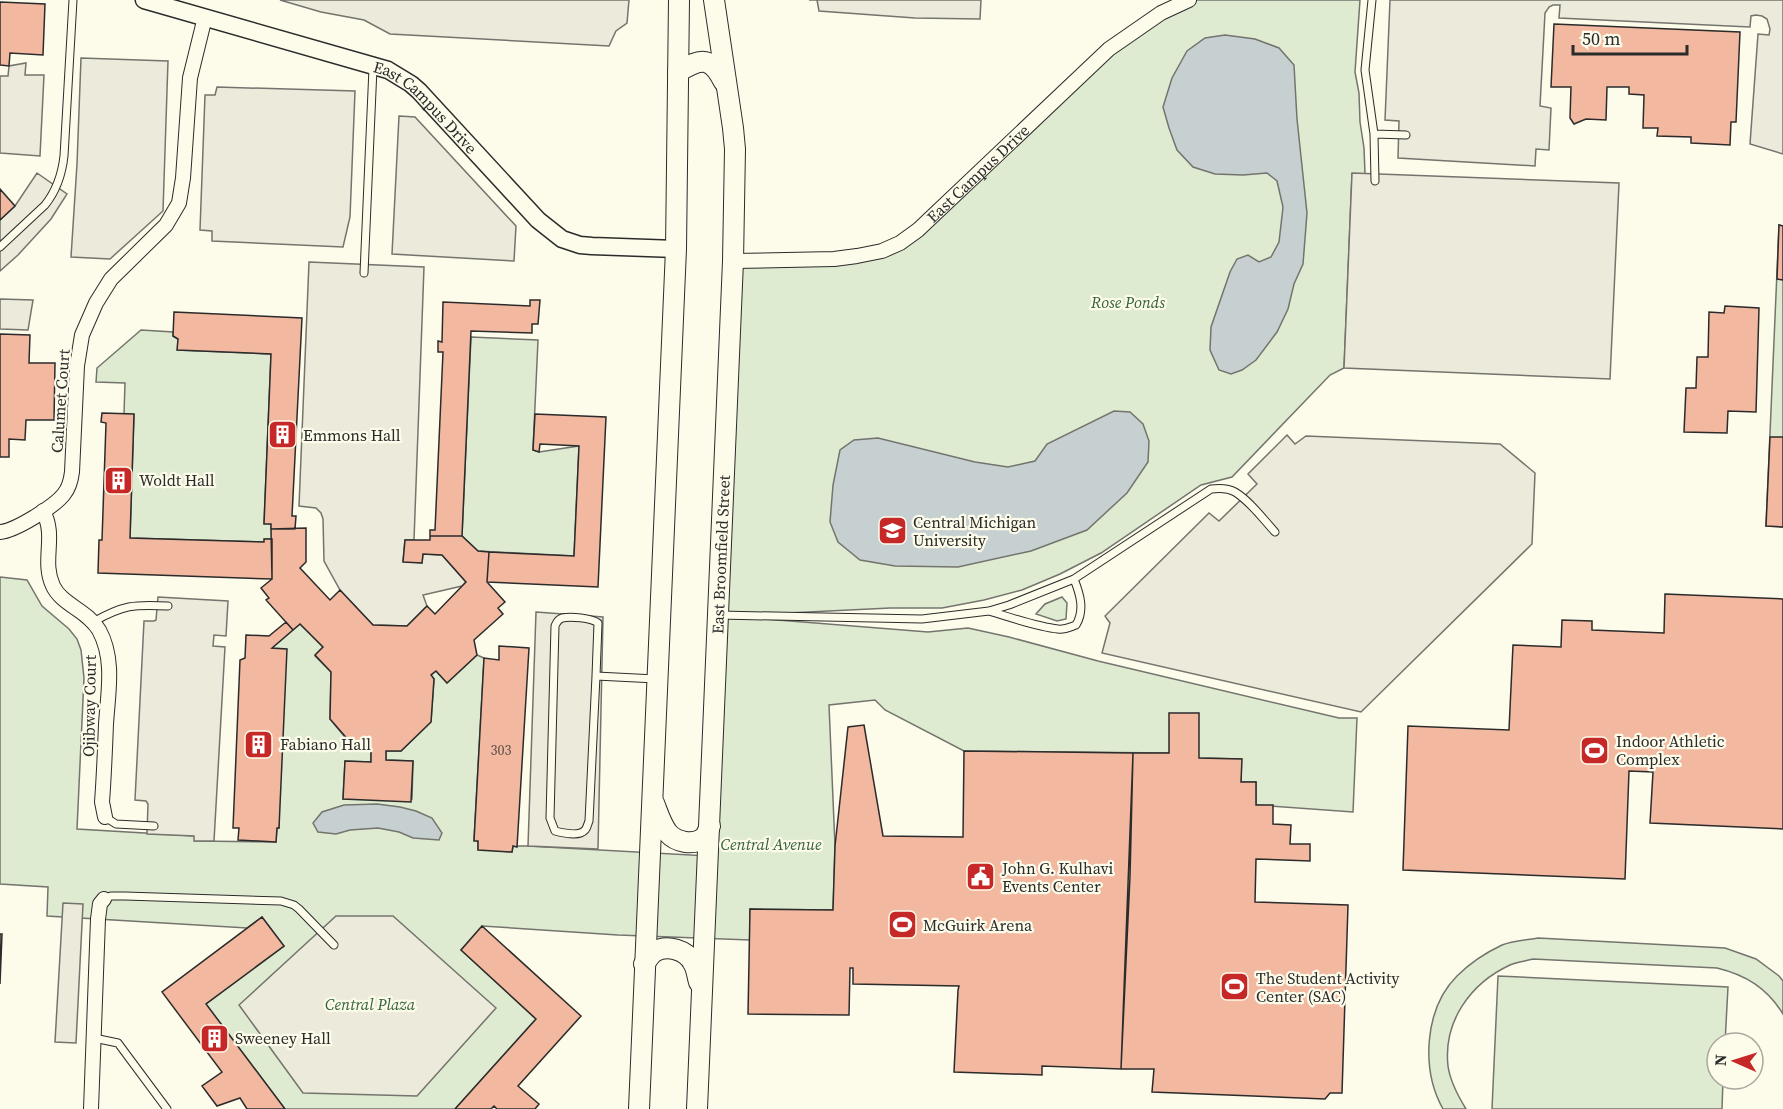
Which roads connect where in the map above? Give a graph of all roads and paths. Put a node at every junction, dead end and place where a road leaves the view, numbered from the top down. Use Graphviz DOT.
graph roads {
  1 [pos="73,0"];
  2 [pos="144,0"];
  3 [pos="679,0"];
  4 [pos="714,0"];
  5 [pos="1189,0"];
  6 [pos="1372,0"];
  7 [pos="205,17"];
  8 [pos="373,65"];
  9 [pos="678,72"];
  10 [pos="727,87"];
  11 [pos="1374,134"];
  12 [pos="1406,135"];
  13 [pos="1375,181"];
  14 [pos="0,247"];
  15 [pos="676,249"];
  16 [pos="733,261"];
  17 [pos="364,273"];
  18 [pos="43,511"];
  19 [pos="0,532"];
  20 [pos="1275,532"];
  21 [pos="1074,579"];
  22 [pos="168,606"];
  23 [pos="989,611"];
  24 [pos="719,615"];
  25 [pos="93,622"];
  26 [pos="596,676"];
  27 [pos="656,679"];
  28 [pos="651,798"];
  29 [pos="105,817"];
  30 [pos="154,826"];
  31 [pos="710,826"];
  32 [pos="105,899"];
  33 [pos="334,945"];
  34 [pos="644,964"];
  35 [pos="702,1003"];
  36 [pos="94,1038"];
  37 [pos="91,1109"];
  38 [pos="167,1109"];
  39 [pos="639,1109"];
  40 [pos="698,1109"];
  1 -- 14 [label="lane"];
  2 -- 7 [label="street, East Campus Drive"];
  3 -- 9 [label="main road"];
  4 -- 10 [label="main road, East Broomfield Street"];
  5 -- 16 [label="street, East Campus Drive"];
  6 -- 11 [label="lane"];
  7 -- 8 [label="street, East Campus Drive"];
  7 -- 18 [label="street, Calumet Court"];
  8 -- 15 [label="street, East Campus Drive"];
  8 -- 17 [label="lane"];
  9 -- 10 [label="main road"];
  9 -- 15 [label="main road"];
  10 -- 16 [label="main road, East Broomfield Street"];
  11 -- 12 [label="lane"];
  11 -- 13 [label="lane"];
  15 -- 27 [label="main road"];
  16 -- 24 [label="main road, East Broomfield Street"];
  18 -- 19 [label="street, Calumet Court"];
  18 -- 25 [label="street, Ojibway Court"];
  20 -- 21 [label="lane"];
  21 -- 23 [label="lane"];
  21 -- 23 [label="lane"];
  22 -- 25 [label="lane"];
  23 -- 24 [label="lane"];
  24 -- 31 [label="main road, East Broomfield Street"];
  25 -- 29 [label="street, Ojibway Court"];
  26 -- 26 [label="lane"];
  26 -- 27 [label="lane"];
  27 -- 28 [label="main road"];
  28 -- 31 [label="main road"];
  28 -- 34 [label="main road"];
  29 -- 30 [label="lane"];
  31 -- 35 [label="main road, East Broomfield Street"];
  32 -- 33 [label="lane"];
  32 -- 36 [label="street"];
  34 -- 35 [label="main road"];
  34 -- 39 [label="main road"];
  35 -- 40 [label="main road, East Broomfield Street"];
  36 -- 37 [label="street"];
  36 -- 38 [label="lane"];
}
